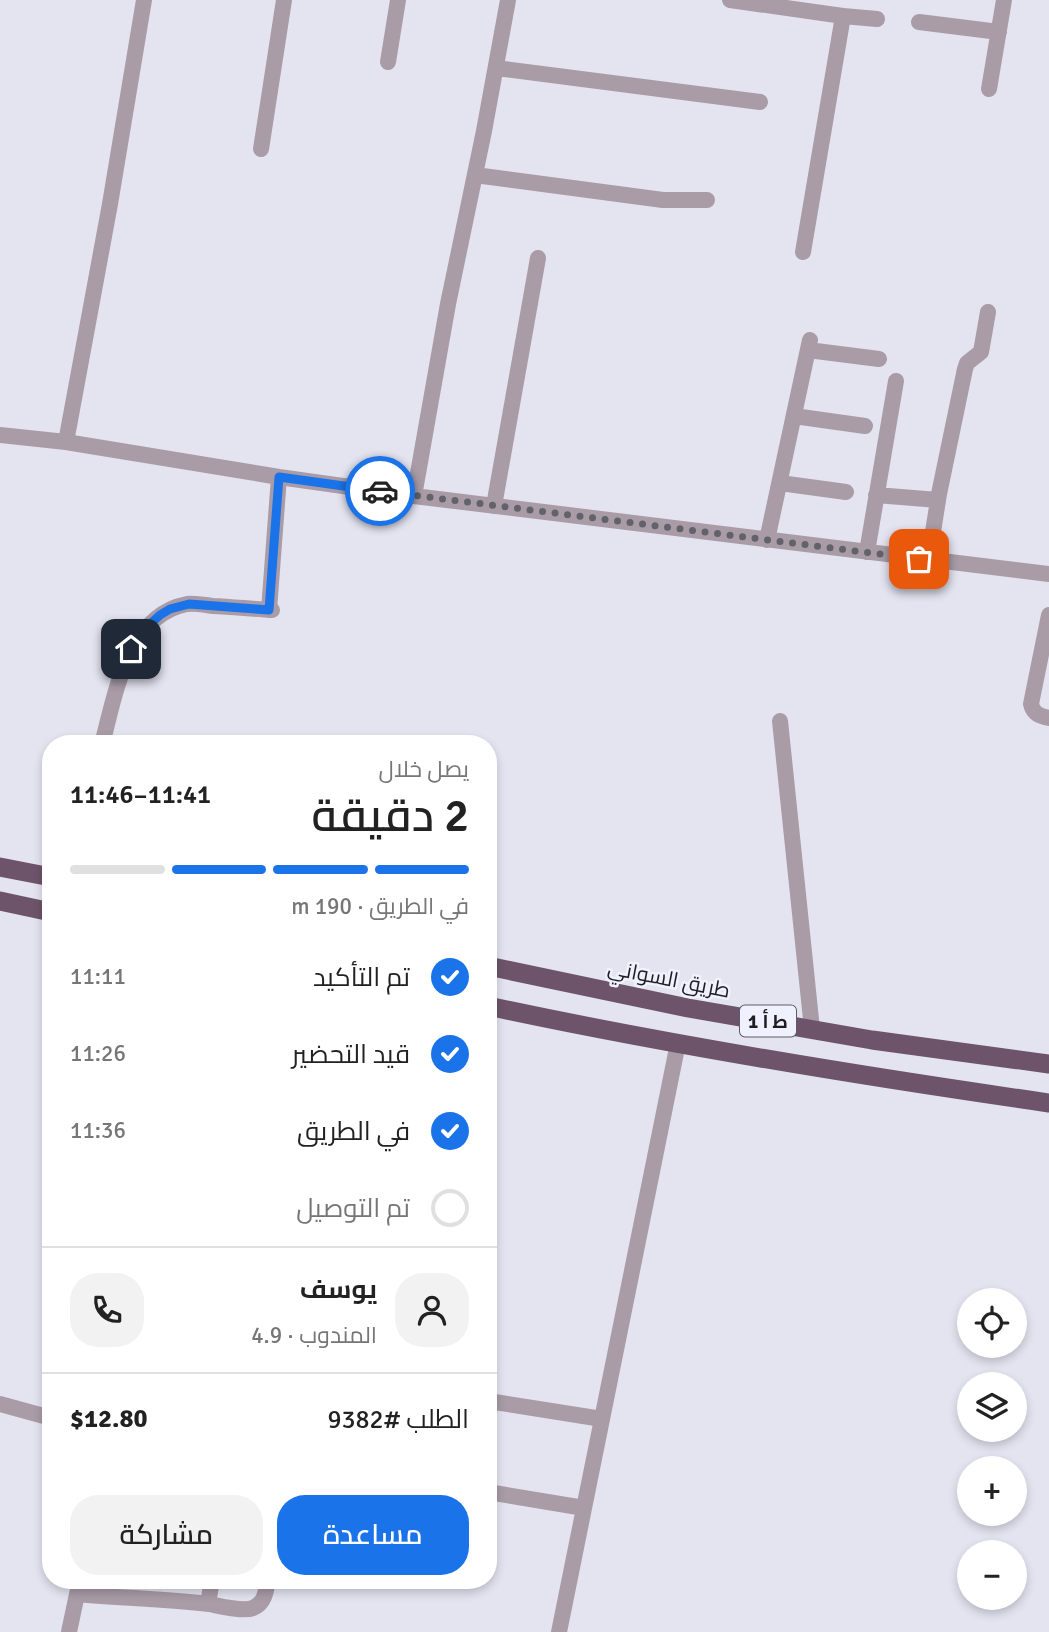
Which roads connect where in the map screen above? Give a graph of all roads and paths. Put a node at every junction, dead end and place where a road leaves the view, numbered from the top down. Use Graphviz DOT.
graph roads {
  1 [pos="144,0"];
  2 [pos="285,0"];
  3 [pos="398,0"];
  4 [pos="508,0"];
  5 [pos="730,0"];
  6 [pos="1004,0"];
  7 [pos="834,10"];
  8 [pos="877,19"];
  9 [pos="919,22"];
  10 [pos="999,32"];
  11 [pos="388,62"];
  12 [pos="496,68"];
  13 [pos="989,89"];
  14 [pos="760,103"];
  15 [pos="261,149"];
  16 [pos="475,175"];
  17 [pos="707,200"];
  18 [pos="803,252"];
  19 [pos="538,258"];
  20 [pos="988,312"];
  21 [pos="879,359"];
  22 [pos="896,381"];
  23 [pos="794,416"];
  24 [pos="866,426"];
  25 [pos="0,435"];
  26 [pos="66,442"];
  27 [pos="279,477"];
  28 [pos="779,483"];
  29 [pos="846,492"];
  30 [pos="877,495"];
  31 [pos="414,496"];
  32 [pos="938,499"];
  33 [pos="494,506"];
  34 [pos="932,537"];
  35 [pos="768,540"];
  36 [pos="867,552"];
  37 [pos="1049,575"];
  38 [pos="1049,615"];
  39 [pos="1049,718"];
  40 [pos="780,721"];
  41 [pos="105,735"];
  42 [pos="0,867"];
  43 [pos="42,875"];
  44 [pos="0,901"];
  45 [pos="42,910"];
  46 [pos="497,968"];
  47 [pos="497,1008"];
  48 [pos="812,1029"];
  49 [pos="678,1043"];
  50 [pos="1049,1064"];
  51 [pos="1049,1103"];
  52 [pos="497,1402"];
  53 [pos="0,1404"];
  54 [pos="42,1416"];
  55 [pos="602,1419"];
  56 [pos="497,1494"];
  57 [pos="584,1508"];
  58 [pos="78,1589"];
  59 [pos="93,1589"];
  60 [pos="210,1589"];
  61 [pos="267,1589"];
  62 [pos="208,1604"];
  63 [pos="69,1632"];
  64 [pos="559,1632"];
  1 -- 26 [label="street"];
  2 -- 15 [label="street"];
  3 -- 11 [label="street"];
  4 -- 12 [label="street"];
  5 -- 7 [label="street"];
  6 -- 10 [label="street"];
  7 -- 8 [label="street"];
  7 -- 18 [label="street"];
  9 -- 10 [label="street"];
  10 -- 13 [label="street"];
  12 -- 14 [label="street"];
  12 -- 16 [label="street"];
  16 -- 17 [label="street"];
  16 -- 31 [label="street"];
  19 -- 33 [label="street"];
  20 -- 32 [label="street"];
  21 -- 23 [label="street"];
  22 -- 30 [label="street"];
  23 -- 24 [label="street"];
  23 -- 28 [label="street"];
  25 -- 26 [label="street"];
  26 -- 27 [label="street"];
  27 -- 31 [label="street"];
  27 -- 41 [label="street"];
  28 -- 29 [label="street"];
  28 -- 35 [label="street"];
  30 -- 32 [label="street"];
  30 -- 36 [label="street"];
  31 -- 33 [label="street"];
  32 -- 34 [label="street"];
  33 -- 35 [label="street"];
  35 -- 36 [label="street"];
  36 -- 37 [label="street"];
  38 -- 39 [label="street"];
  40 -- 48 [label="street"];
  42 -- 43 [label="highway"];
  44 -- 45 [label="highway"];
  46 -- 48 [label="highway, طريق السواني / ط أ 1"];
  47 -- 49 [label="highway, ط أ 1"];
  48 -- 50 [label="highway, طريق السواني / ط أ 1"];
  49 -- 51 [label="highway, ط أ 1"];
  49 -- 55 [label="street"];
  52 -- 55 [label="street"];
  53 -- 54 [label="street"];
  55 -- 57 [label="street"];
  56 -- 57 [label="street"];
  57 -- 64 [label="street"];
  58 -- 63 [label="street"];
  59 -- 62 [label="street"];
  60 -- 62 [label="street"];
  61 -- 62 [label="street"];
}
